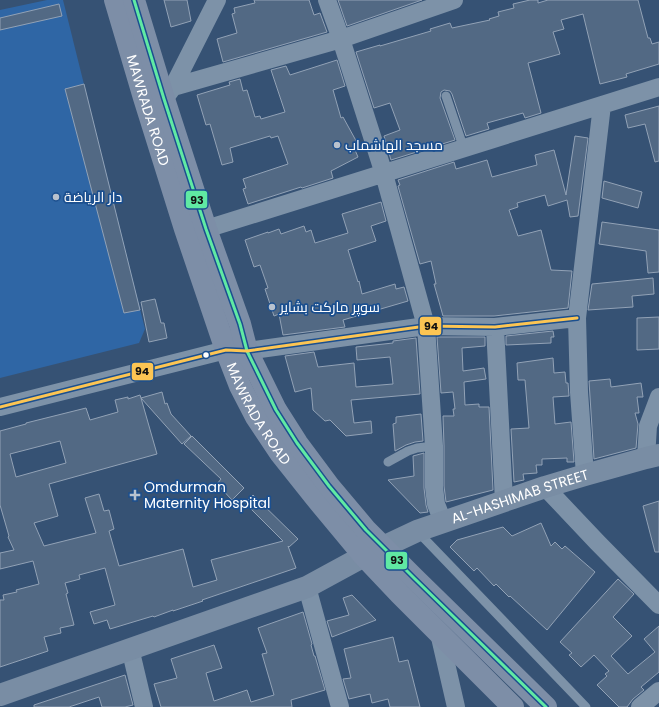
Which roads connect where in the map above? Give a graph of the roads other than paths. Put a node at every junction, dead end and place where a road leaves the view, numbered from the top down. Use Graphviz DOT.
graph roads {
  1 [pos="115,0"];
  2 [pos="134,0"];
  3 [pos="217,0"];
  4 [pos="327,0"];
  5 [pos="454,0"];
  6 [pos="341,39"];
  7 [pos="659,87"];
  8 [pos="161,96"];
  9 [pos="446,96"];
  10 [pos="602,105"];
  11 [pos="464,148"];
  12 [pos="384,174"];
  13 [pos="206,229"];
  14 [pos="577,318"];
  15 [pos="426,326"];
  16 [pos="495,327"];
  17 [pos="236,350"];
  18 [pos="659,397"];
  19 [pos="0,407"];
  20 [pos="434,446"];
  21 [pos="652,457"];
  22 [pos="388,462"];
  23 [pos="585,475"];
  24 [pos="545,487"];
  25 [pos="504,501"];
  26 [pos="443,522"];
  27 [pos="417,531"];
  28 [pos="373,552"];
  29 [pos="307,587"];
  30 [pos="659,605"];
  31 [pos="439,633"];
  32 [pos="130,648"];
  33 [pos="659,691"];
  34 [pos="0,695"];
  35 [pos="144,707"];
  36 [pos="340,707"];
  37 [pos="456,707"];
  38 [pos="513,707"];
  39 [pos="546,707"];
  40 [pos="586,707"];
  41 [pos="640,707"];
  1 -- 8 [label="main road, MAWRADA ROAD"];
  2 -- 8 [label="main road, MAWRADA ROAD"];
  3 -- 8 [label="street"];
  4 -- 6 [label="street"];
  5 -- 6 [label="street"];
  6 -- 8 [label="street"];
  6 -- 12 [label="street"];
  7 -- 10 [label="street"];
  8 -- 13 [label="main road, MAWRADA ROAD"];
  8 -- 17 [label="main road, MAWRADA ROAD"];
  9 -- 11 [label="lane"];
  10 -- 11 [label="street"];
  10 -- 14 [label="street"];
  11 -- 12 [label="street"];
  12 -- 13 [label="street"];
  12 -- 15 [label="street"];
  13 -- 17 [label="main road, MAWRADA ROAD"];
  14 -- 16 [label="street"];
  14 -- 23 [label="street"];
  15 -- 16 [label="street"];
  15 -- 17 [label="street"];
  15 -- 20 [label="street"];
  16 -- 25 [label="street"];
  17 -- 19 [label="street"];
  17 -- 28 [label="main road, MAWRADA ROAD"];
  18 -- 21 [label="street"];
  20 -- 22 [label="lane"];
  20 -- 26 [label="street"];
  21 -- 23 [label="street, AL-HASHIMAB STREET"];
  23 -- 24 [label="street, AL-HASHIMAB STREET"];
  24 -- 25 [label="street, AL-HASHIMAB STREET"];
  24 -- 30 [label="street"];
  25 -- 26 [label="street, AL-HASHIMAB STREET"];
  26 -- 27 [label="street, AL-HASHIMAB STREET"];
  27 -- 28 [label="street, AL-HASHIMAB STREET"];
  27 -- 40 [label="lane"];
  28 -- 29 [label="street, AL-HASHIMAB STREET"];
  28 -- 31 [label="main road, MAWRADA ROAD"];
  28 -- 39 [label="main road, MAWRADA ROAD"];
  29 -- 32 [label="street, AL-HASHIMAB STREET"];
  29 -- 36 [label="street"];
  31 -- 37 [label="street"];
  31 -- 38 [label="main road, MAWRADA ROAD"];
  32 -- 34 [label="street, AL-HASHIMAB STREET"];
  32 -- 35 [label="street"];
  33 -- 41 [label="street"];
}
